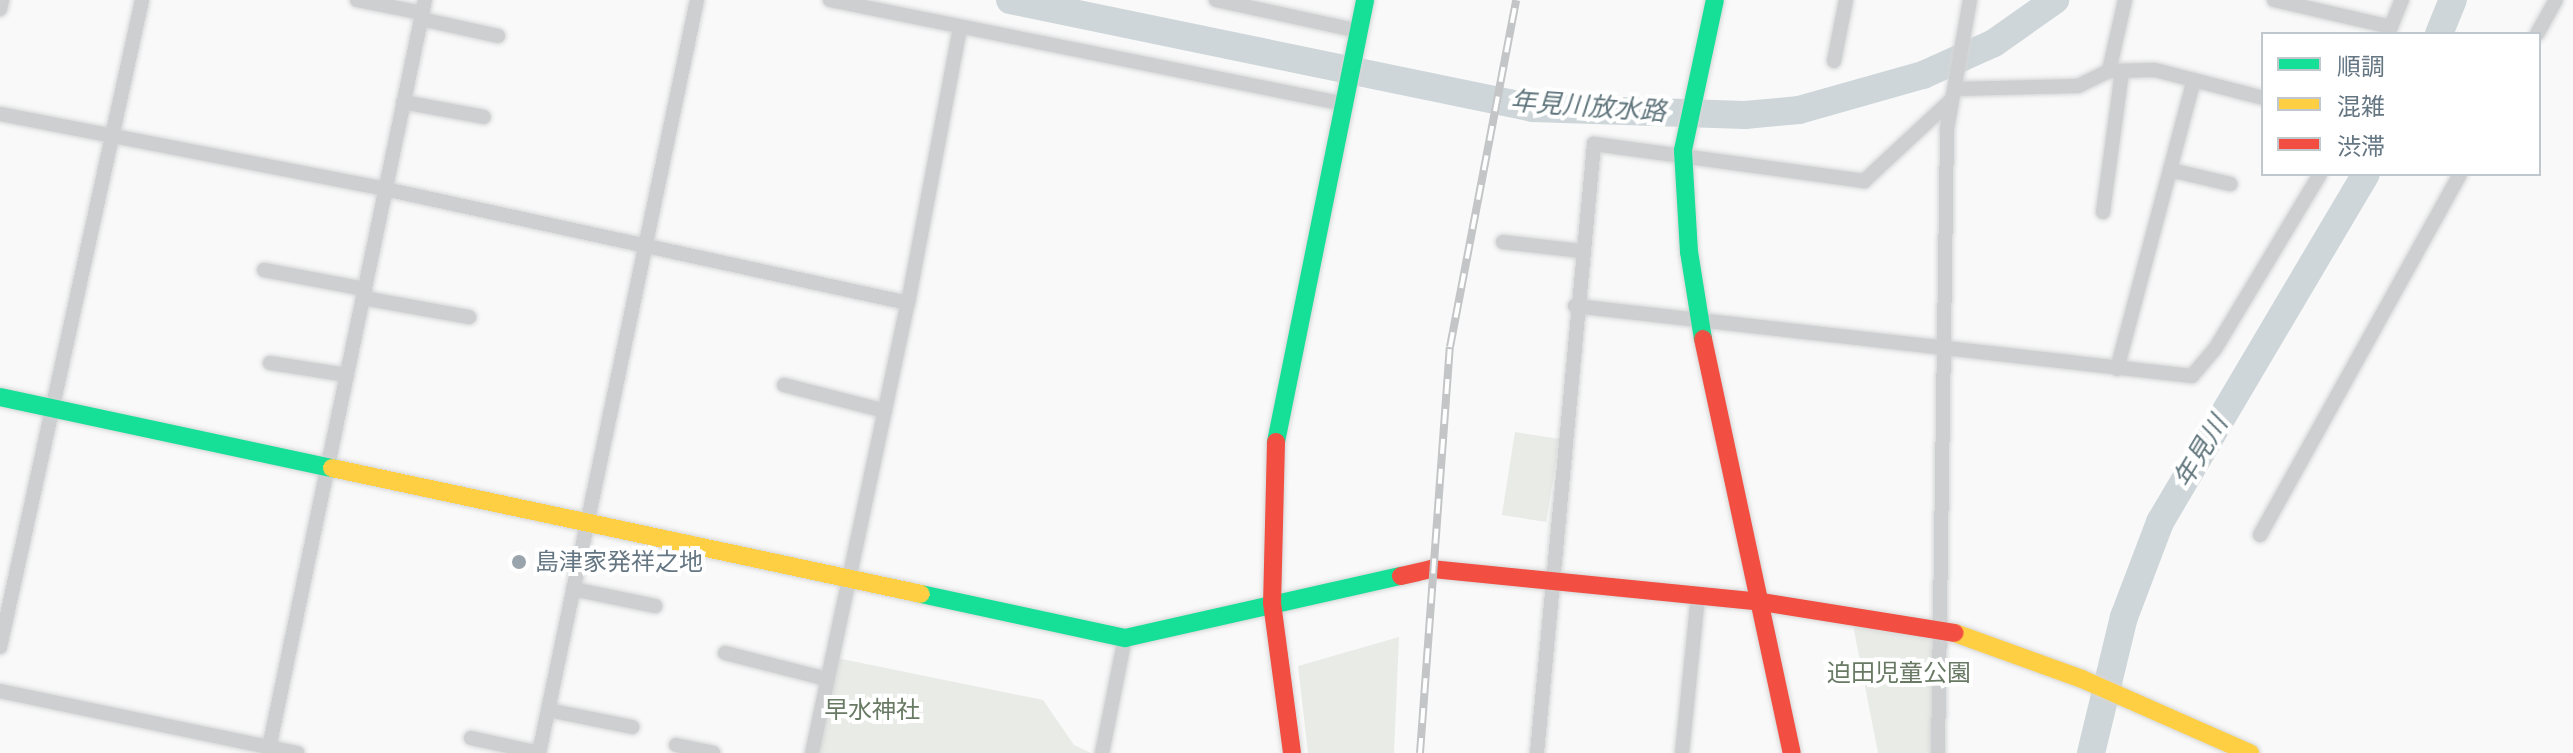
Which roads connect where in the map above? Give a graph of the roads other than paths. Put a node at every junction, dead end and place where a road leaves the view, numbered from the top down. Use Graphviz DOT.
graph roads {
  1 [pos="2,0"];
  2 [pos="142,0"];
  3 [pos="357,0"];
  4 [pos="697,0"];
  5 [pos="830,0"];
  6 [pos="1216,0"];
  7 [pos="1365,0"];
  8 [pos="1715,0"];
  9 [pos="1846,0"];
  10 [pos="2125,0"];
  11 [pos="2274,0"];
  12 [pos="2402,0"];
  13 [pos="2556,0"];
  14 [pos="1970,2"];
  15 [pos="1240,3"];
  16 [pos="0,9"];
  17 [pos="423,11"];
  18 [pos="960,28"];
  19 [pos="2390,30"];
  20 [pos="2538,32"];
  21 [pos="498,36"];
  22 [pos="1358,37"];
  23 [pos="1834,61"];
  24 [pos="2115,71"];
  25 [pos="2194,80"];
  26 [pos="1952,95"];
  27 [pos="2261,97"];
  28 [pos="403,102"];
  29 [pos="1345,104"];
  30 [pos="0,114"];
  31 [pos="484,117"];
  32 [pos="112,136"];
  33 [pos="1683,154"];
  34 [pos="2170,170"];
  35 [pos="2319,176"];
  36 [pos="2459,176"];
  37 [pos="2230,184"];
  38 [pos="385,189"];
  39 [pos="2103,212"];
  40 [pos="1503,242"];
  41 [pos="645,245"];
  42 [pos="1581,251"];
  43 [pos="264,270"];
  44 [pos="364,294"];
  45 [pos="908,303"];
  46 [pos="1575,306"];
  47 [pos="469,317"];
  48 [pos="1699,321"];
  49 [pos="1946,350"];
  50 [pos="270,363"];
  51 [pos="2117,369"];
  52 [pos="347,375"];
  53 [pos="784,385"];
  54 [pos="0,397"];
  55 [pos="53,407"];
  56 [pos="885,411"];
  57 [pos="328,465"];
  58 [pos="587,521"];
  59 [pos="2260,535"];
  60 [pos="850,577"];
  61 [pos="1552,582"];
  62 [pos="573,589"];
  63 [pos="1698,596"];
  64 [pos="1762,602"];
  65 [pos="1272,603"];
  66 [pos="655,606"];
  67 [pos="1939,627"];
  68 [pos="1125,638"];
  69 [pos="0,647"];
  70 [pos="725,653"];
  71 [pos="827,679"];
  72 [pos="0,691"];
  73 [pos="548,710"];
  74 [pos="632,727"];
  75 [pos="471,738"];
  76 [pos="676,745"];
  77 [pos="269,750"];
  78 [pos="298,753"];
  79 [pos="539,753"];
  80 [pos="713,753"];
  81 [pos="812,753"];
  82 [pos="1102,753"];
  83 [pos="1292,753"];
  84 [pos="1537,753"];
  85 [pos="1682,753"];
  86 [pos="1792,753"];
  87 [pos="1938,753"];
  88 [pos="2250,753"];
  1 -- 16 [label="street"];
  2 -- 32 [label="street"];
  3 -- 17 [label="street"];
  4 -- 41 [label="street"];
  5 -- 18 [label="street"];
  6 -- 15 [label="street"];
  7 -- 22 [label="street"];
  8 -- 33 [label="street"];
  9 -- 23 [label="street"];
  10 -- 24 [label="street"];
  11 -- 19 [label="street"];
  12 -- 19 [label="street"];
  13 -- 20 [label="street"];
  14 -- 26 [label="street"];
  15 -- 22 [label="street"];
  17 -- 21 [label="street"];
  17 -- 28 [label="street"];
  18 -- 29 [label="street"];
  18 -- 45 [label="street"];
  22 -- 29 [label="street"];
  24 -- 25 [label="street"];
  24 -- 26 [label="street"];
  24 -- 39 [label="street"];
  25 -- 27 [label="street"];
  25 -- 34 [label="street"];
  26 -- 33 [label="street"];
  26 -- 49 [label="street"];
  28 -- 31 [label="street"];
  28 -- 38 [label="street"];
  29 -- 65 [label="street"];
  30 -- 32 [label="street"];
  32 -- 38 [label="street"];
  32 -- 55 [label="street"];
  33 -- 42 [label="street"];
  33 -- 48 [label="street"];
  34 -- 37 [label="street"];
  34 -- 51 [label="street"];
  35 -- 51 [label="street"];
  36 -- 59 [label="street"];
  38 -- 41 [label="street"];
  38 -- 44 [label="street"];
  40 -- 42 [label="street"];
  41 -- 45 [label="street"];
  41 -- 58 [label="street"];
  42 -- 46 [label="street"];
  43 -- 44 [label="street"];
  44 -- 47 [label="street"];
  44 -- 52 [label="street"];
  45 -- 56 [label="street"];
  46 -- 48 [label="street"];
  46 -- 61 [label="street"];
  48 -- 49 [label="street"];
  48 -- 64 [label="street"];
  49 -- 51 [label="street"];
  49 -- 67 [label="street"];
  50 -- 52 [label="street"];
  52 -- 57 [label="street"];
  53 -- 56 [label="street"];
  54 -- 55 [label="street"];
  55 -- 57 [label="street"];
  55 -- 69 [label="street"];
  56 -- 60 [label="street"];
  57 -- 58 [label="street"];
  57 -- 77 [label="street"];
  58 -- 60 [label="street"];
  58 -- 62 [label="street"];
  60 -- 68 [label="street"];
  60 -- 71 [label="street"];
  61 -- 63 [label="street"];
  61 -- 65 [label="street"];
  61 -- 84 [label="street"];
  62 -- 66 [label="street"];
  62 -- 73 [label="street"];
  63 -- 64 [label="street"];
  63 -- 85 [label="street"];
  64 -- 67 [label="street"];
  64 -- 86 [label="street"];
  65 -- 68 [label="street"];
  65 -- 83 [label="street"];
  67 -- 87 [label="street"];
  67 -- 88 [label="street"];
  68 -- 82 [label="street"];
  70 -- 71 [label="street"];
  71 -- 81 [label="street"];
  72 -- 77 [label="street"];
  73 -- 74 [label="street"];
  73 -- 79 [label="street"];
  75 -- 79 [label="street"];
  76 -- 80 [label="street"];
  77 -- 78 [label="street"];
}
